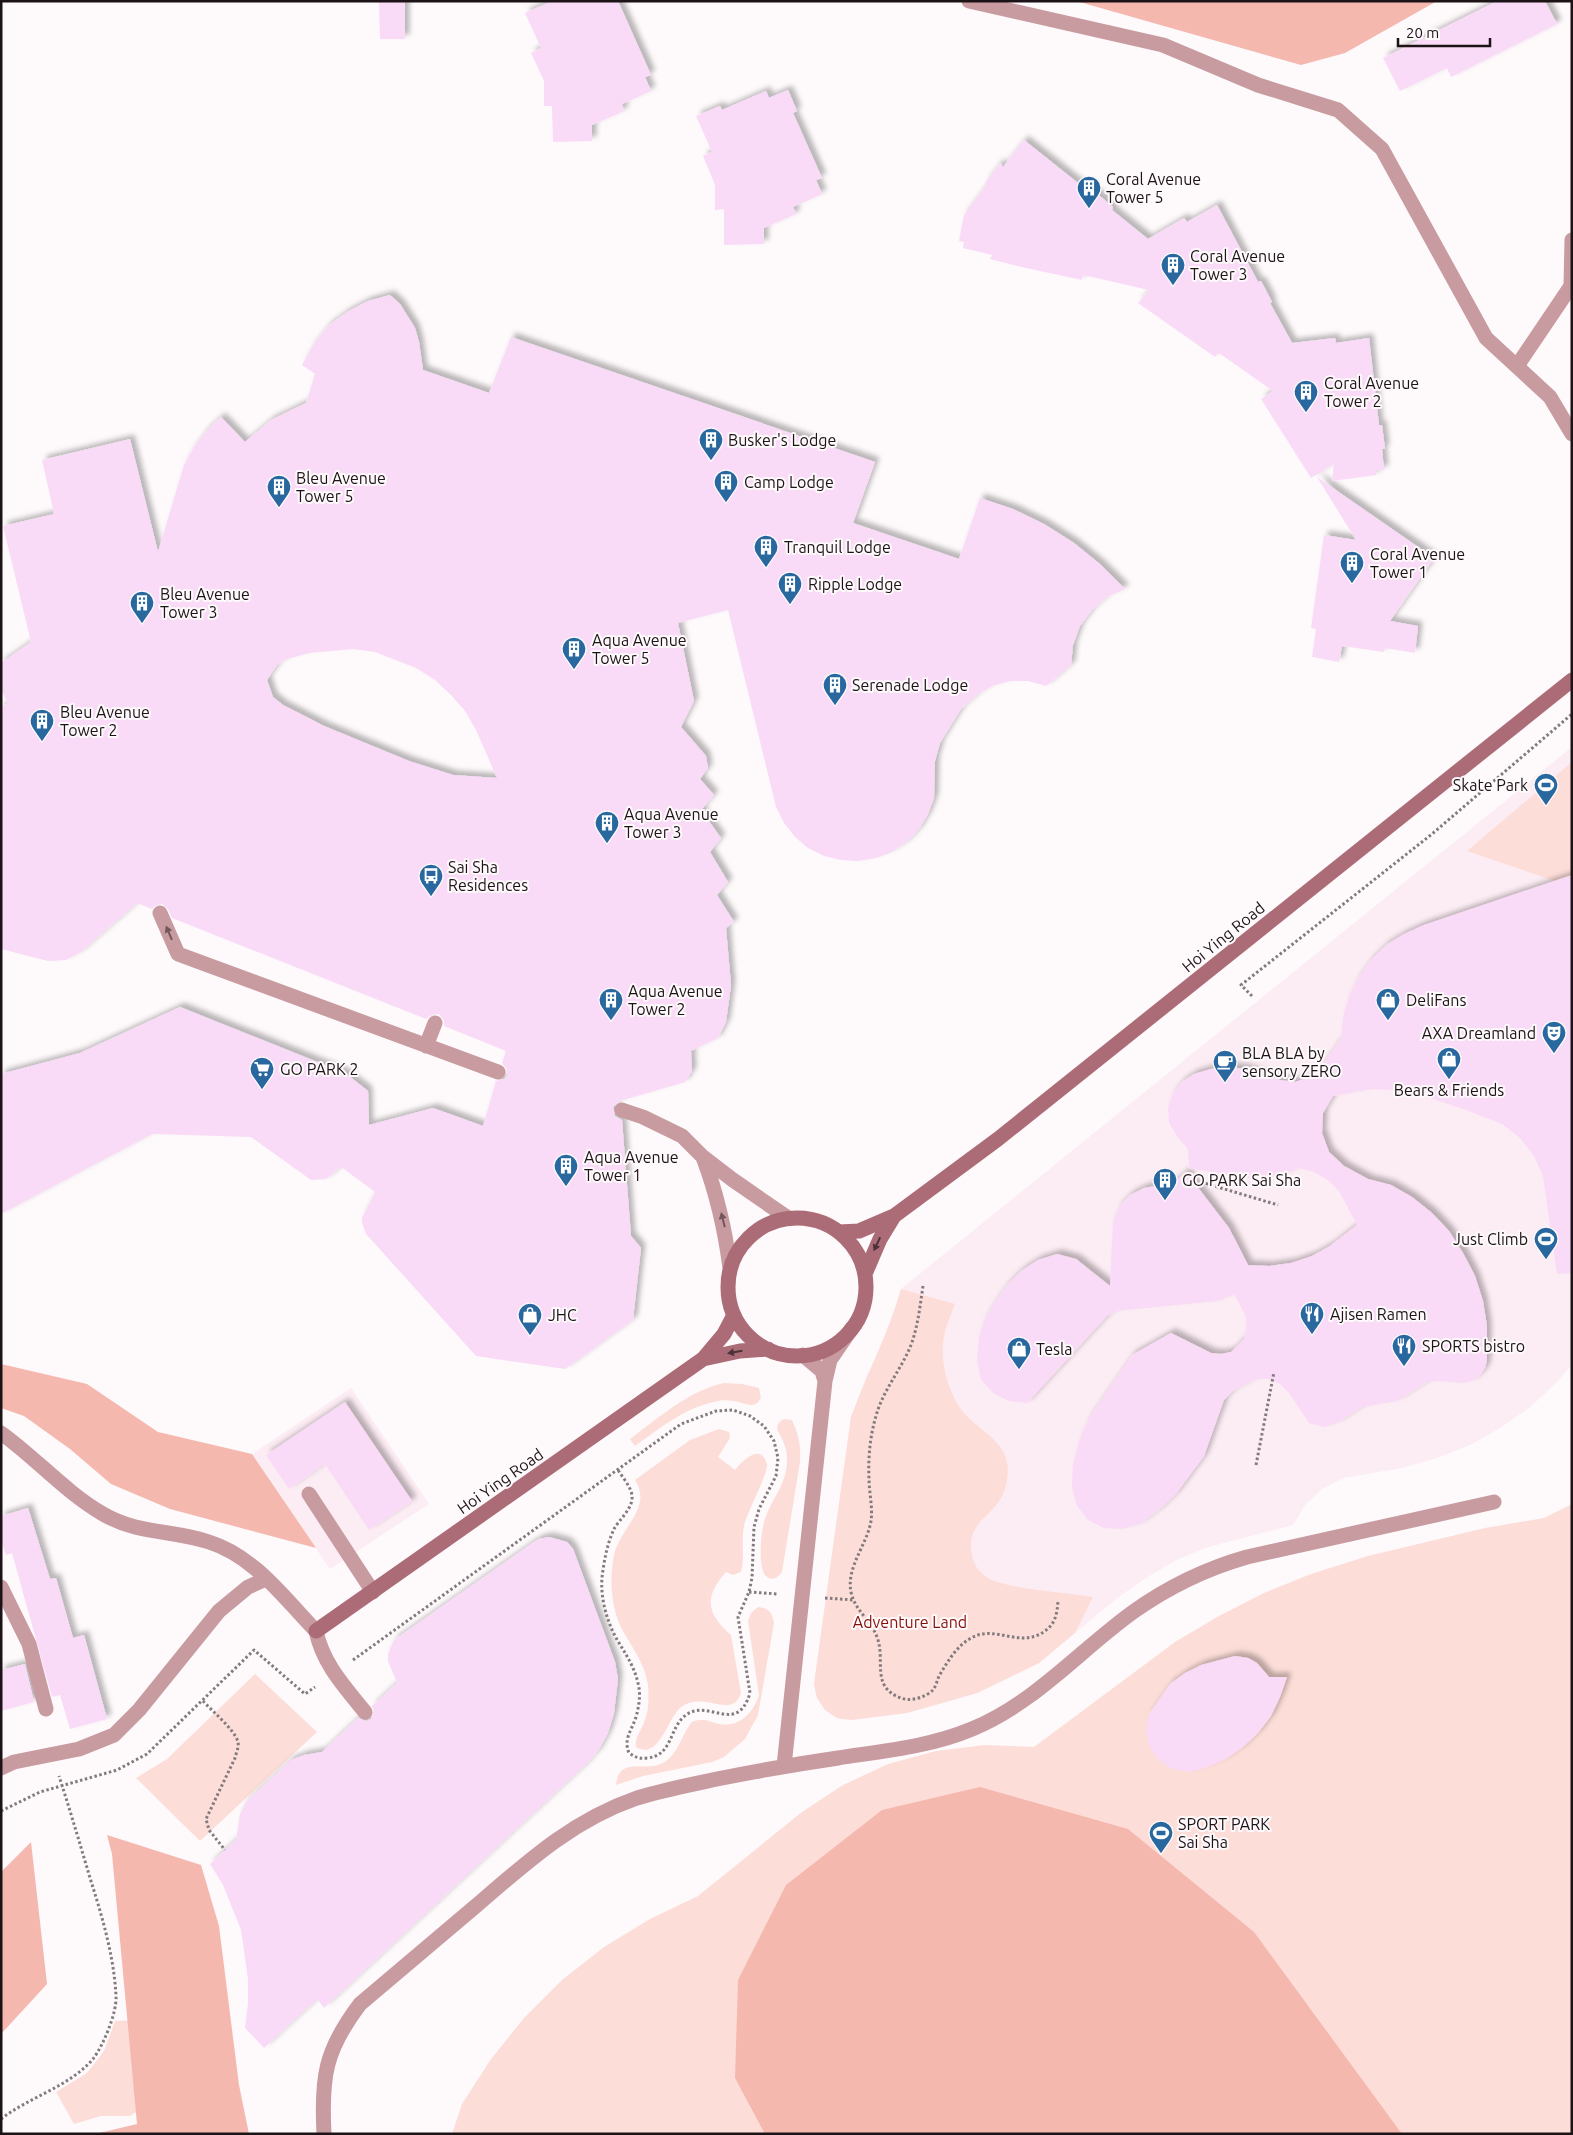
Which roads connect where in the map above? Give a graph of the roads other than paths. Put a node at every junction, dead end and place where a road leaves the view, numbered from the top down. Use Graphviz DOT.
graph roads {
  1 [pos="969,1"];
  2 [pos="1572,240"];
  3 [pos="1516,366"];
  4 [pos="1572,434"];
  5 [pos="1572,680"];
  6 [pos="160,913"];
  7 [pos="435,1023"];
  8 [pos="426,1046"];
  9 [pos="498,1072"];
  10 [pos="622,1110"];
  11 [pos="704,1157"];
  12 [pos="894,1216"];
  13 [pos="788,1218"];
  14 [pos="839,1232"];
  15 [pos="730,1268"];
  16 [pos="865,1274"];
  17 [pos="734,1315"];
  18 [pos="852,1328"];
  19 [pos="768,1349"];
  20 [pos="804,1355"];
  21 [pos="703,1359"];
  22 [pos="825,1381"];
  23 [pos="1,1433"];
  24 [pos="309,1494"];
  25 [pos="1494,1502"];
  26 [pos="266,1579"];
  27 [pos="1,1588"];
  28 [pos="373,1592"];
  29 [pos="316,1631"];
  30 [pos="46,1709"];
  31 [pos="365,1712"];
  32 [pos="784,1766"];
  33 [pos="1,1768"];
  34 [pos="324,2134"];
  1 -- 3 [label="street"];
  2 -- 3 [label="street"];
  3 -- 4 [label="street"];
  5 -- 12 [label="street, Hoi Ying Road"];
  8 -- 6 [label="street, one-way"];
  7 -- 8 [label="street"];
  8 -- 9 [label="street"];
  10 -- 11 [label="street"];
  11 -- 13 [label="street"];
  15 -- 11 [label="street, one-way"];
  12 -- 14 [label="street, Hoi Ying Road"];
  12 -- 16 [label="street, Hoi Ying Road, one-way"];
  13 -- 14 [label="street, Hoi Ying Road"];
  13 -- 15 [label="street, Hoi Ying Road"];
  14 -- 16 [label="street, Hoi Ying Road"];
  15 -- 17 [label="street, Hoi Ying Road"];
  16 -- 18 [label="street, Hoi Ying Road"];
  17 -- 19 [label="street, Hoi Ying Road"];
  17 -- 21 [label="street, Hoi Ying Road"];
  18 -- 20 [label="street, Hoi Ying Road"];
  18 -- 22 [label="street"];
  19 -- 20 [label="street, Hoi Ying Road"];
  19 -- 21 [label="street, Hoi Ying Road, one-way"];
  20 -- 22 [label="street"];
  21 -- 28 [label="street, Hoi Ying Road"];
  22 -- 32 [label="street"];
  23 -- 26 [label="street"];
  24 -- 28 [label="street"];
  25 -- 32 [label="street"];
  26 -- 29 [label="street"];
  26 -- 33 [label="street"];
  27 -- 30 [label="street"];
  28 -- 29 [label="street, Hoi Ying Road"];
  29 -- 31 [label="street"];
  32 -- 34 [label="street"];
}
